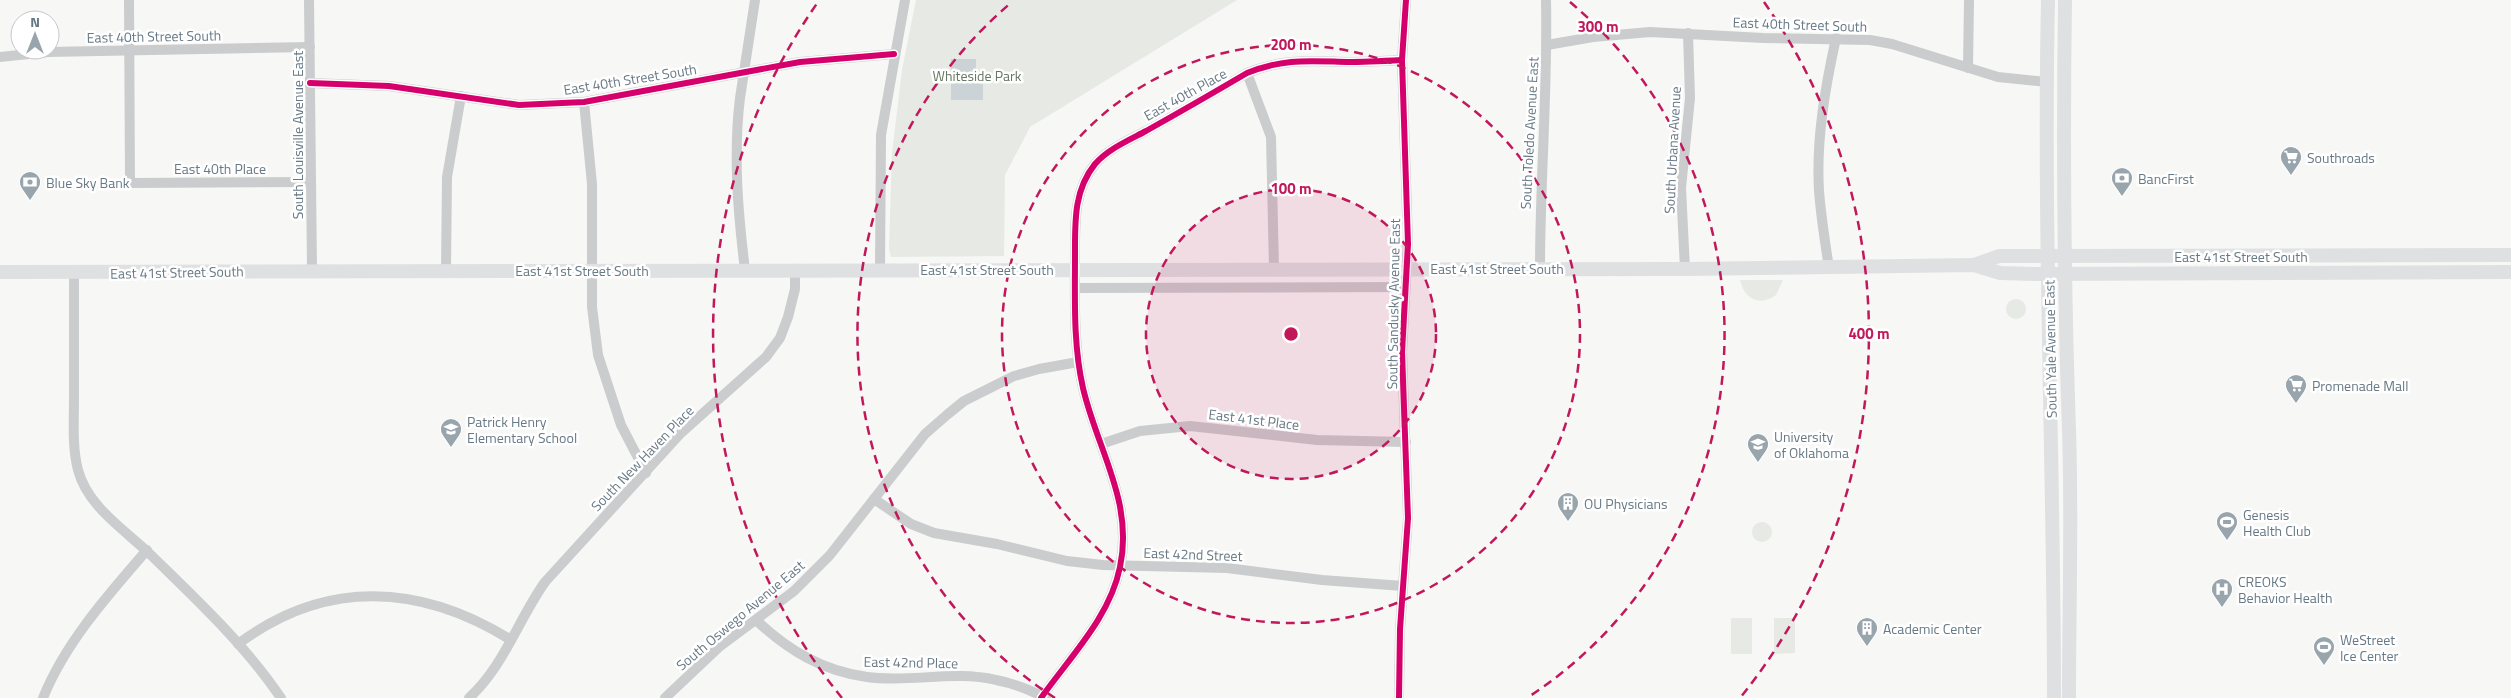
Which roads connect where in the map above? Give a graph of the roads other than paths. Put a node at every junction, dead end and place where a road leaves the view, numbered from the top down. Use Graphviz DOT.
graph roads {
  1 [pos="128,0"];
  2 [pos="309,0"];
  3 [pos="755,0"];
  4 [pos="905,0"];
  5 [pos="1406,0"];
  6 [pos="1546,0"];
  7 [pos="1969,0"];
  8 [pos="2048,0"];
  9 [pos="2065,0"];
  10 [pos="1688,33"];
  11 [pos="1836,38"];
  12 [pos="1547,45"];
  13 [pos="310,47"];
  14 [pos="130,50"];
  15 [pos="894,54"];
  16 [pos="0,57"];
  17 [pos="1402,60"];
  18 [pos="1968,68"];
  19 [pos="745,73"];
  20 [pos="1247,74"];
  21 [pos="2047,82"];
  22 [pos="310,83"];
  23 [pos="461,96"];
  24 [pos="584,102"];
  25 [pos="310,182"];
  26 [pos="2511,255"];
  27 [pos="2048,256"];
  28 [pos="2065,256"];
  29 [pos="2338,256"];
  30 [pos="1974,265"];
  31 [pos="1075,268"];
  32 [pos="1406,268"];
  33 [pos="1540,268"];
  34 [pos="1829,268"];
  35 [pos="880,269"];
  36 [pos="1274,269"];
  37 [pos="1685,269"];
  38 [pos="312,270"];
  39 [pos="446,270"];
  40 [pos="591,270"];
  41 [pos="745,270"];
  42 [pos="795,270"];
  43 [pos="0,272"];
  44 [pos="2332,272"];
  45 [pos="2511,272"];
  46 [pos="74,273"];
  47 [pos="2347,273"];
  48 [pos="2048,274"];
  49 [pos="2066,274"];
  50 [pos="1405,287"];
  51 [pos="1075,288"];
  52 [pos="1078,362"];
  53 [pos="1406,442"];
  54 [pos="1101,444"];
  55 [pos="646,473"];
  56 [pos="2052,494"];
  57 [pos="874,498"];
  58 [pos="2068,517"];
  59 [pos="147,550"];
  60 [pos="1120,566"];
  61 [pos="1403,586"];
  62 [pos="757,621"];
  63 [pos="511,640"];
  64 [pos="238,644"];
  65 [pos="1043,697"];
  66 [pos="42,698"];
  67 [pos="281,698"];
  68 [pos="469,698"];
  69 [pos="665,698"];
  70 [pos="1399,698"];
  71 [pos="2054,698"];
  72 [pos="2069,698"];
  1 -- 14 [label="street"];
  2 -- 13 [label="street, South Louisville Avenue East"];
  3 -- 19 [label="street"];
  4 -- 15 [label="street"];
  5 -- 17 [label="street, South Sandusky Avenue East"];
  6 -- 12 [label="street, South Toledo Avenue East"];
  7 -- 18 [label="street"];
  8 -- 21 [label="main road, South Yale Avenue East"];
  9 -- 28 [label="main road, South Yale Avenue East"];
  10 -- 11 [label="street, East 40th Street South"];
  10 -- 12 [label="street, East 40th Street South"];
  10 -- 37 [label="street, South Urbana Avenue"];
  11 -- 18 [label="street, East 40th Street South"];
  11 -- 34 [label="street"];
  12 -- 33 [label="street, South Toledo Avenue East"];
  13 -- 14 [label="street, East 40th Street South"];
  13 -- 22 [label="street, South Louisville Avenue East"];
  14 -- 16 [label="street, East 40th Street South"];
  14 -- 25 [label="street, East 40th Place"];
  15 -- 19 [label="street, East 40th Street South"];
  15 -- 35 [label="street"];
  17 -- 20 [label="street, East 40th Place"];
  17 -- 32 [label="street, South Sandusky Avenue East"];
  18 -- 21 [label="street, East 40th Street South"];
  19 -- 24 [label="street, East 40th Street South"];
  19 -- 41 [label="street"];
  20 -- 31 [label="street, East 40th Place"];
  20 -- 36 [label="street"];
  21 -- 27 [label="main road, South Yale Avenue East"];
  22 -- 23 [label="street, East 40th Street South"];
  22 -- 25 [label="street, South Louisville Avenue East"];
  23 -- 24 [label="street, East 40th Street South"];
  23 -- 39 [label="street"];
  24 -- 40 [label="street"];
  25 -- 38 [label="street, South Louisville Avenue East"];
  26 -- 29 [label="main road, East 41st Street South"];
  27 -- 28 [label="main road, East 41st Street South"];
  27 -- 30 [label="main road, East 41st Street South"];
  27 -- 48 [label="main road, South Yale Avenue East"];
  28 -- 29 [label="main road, East 41st Street South"];
  28 -- 49 [label="main road, South Yale Avenue East"];
  29 -- 44 [label="main road"];
  29 -- 47 [label="main road"];
  30 -- 34 [label="main road, East 41st Street South"];
  30 -- 48 [label="main road, East 41st Street South"];
  31 -- 35 [label="main road, East 41st Street South"];
  31 -- 36 [label="main road, East 41st Street South"];
  31 -- 51 [label="street, East 40th Place"];
  32 -- 33 [label="main road, East 41st Street South"];
  32 -- 36 [label="main road, East 41st Street South"];
  32 -- 50 [label="street, South Sandusky Avenue East"];
  33 -- 37 [label="main road, East 41st Street South"];
  34 -- 37 [label="main road, East 41st Street South"];
  35 -- 42 [label="main road, East 41st Street South"];
  38 -- 39 [label="main road, East 41st Street South"];
  38 -- 46 [label="main road, East 41st Street South"];
  39 -- 40 [label="main road, East 41st Street South"];
  40 -- 41 [label="main road, East 41st Street South"];
  40 -- 55 [label="street"];
  41 -- 42 [label="main road, East 41st Street South"];
  42 -- 55 [label="street, South New Haven Place"];
  43 -- 46 [label="main road, East 41st Street South"];
  44 -- 47 [label="main road, East 41st Street South"];
  44 -- 49 [label="main road, East 41st Street South"];
  45 -- 47 [label="main road, East 41st Street South"];
  46 -- 59 [label="street"];
  48 -- 49 [label="main road, East 41st Street South"];
  48 -- 56 [label="main road, South Yale Avenue East"];
  49 -- 58 [label="main road, South Yale Avenue East"];
  50 -- 51 [label="street"];
  50 -- 53 [label="street, South Sandusky Avenue East"];
  51 -- 52 [label="street, East 40th Place"];
  52 -- 54 [label="street, East 40th Place"];
  52 -- 57 [label="street, South Oswego Avenue East"];
  53 -- 54 [label="street, East 41st Place"];
  53 -- 61 [label="street, South Sandusky Avenue East"];
  54 -- 60 [label="street, East 40th Place"];
  55 -- 63 [label="street, South New Haven Place"];
  56 -- 58 [label="main road"];
  56 -- 71 [label="main road, South Yale Avenue East"];
  57 -- 60 [label="street, East 42nd Street"];
  57 -- 62 [label="street, South Oswego Avenue East"];
  58 -- 72 [label="main road, South Yale Avenue East"];
  59 -- 64 [label="street"];
  59 -- 66 [label="street"];
  60 -- 61 [label="street, East 42nd Street"];
  60 -- 65 [label="street, East 40th Place"];
  61 -- 70 [label="street, South Sandusky Avenue East"];
  62 -- 65 [label="street, East 42nd Place"];
  62 -- 69 [label="street, South Oswego Avenue East"];
  63 -- 64 [label="street"];
  63 -- 68 [label="street, South New Haven Place"];
  64 -- 67 [label="street"];
}
